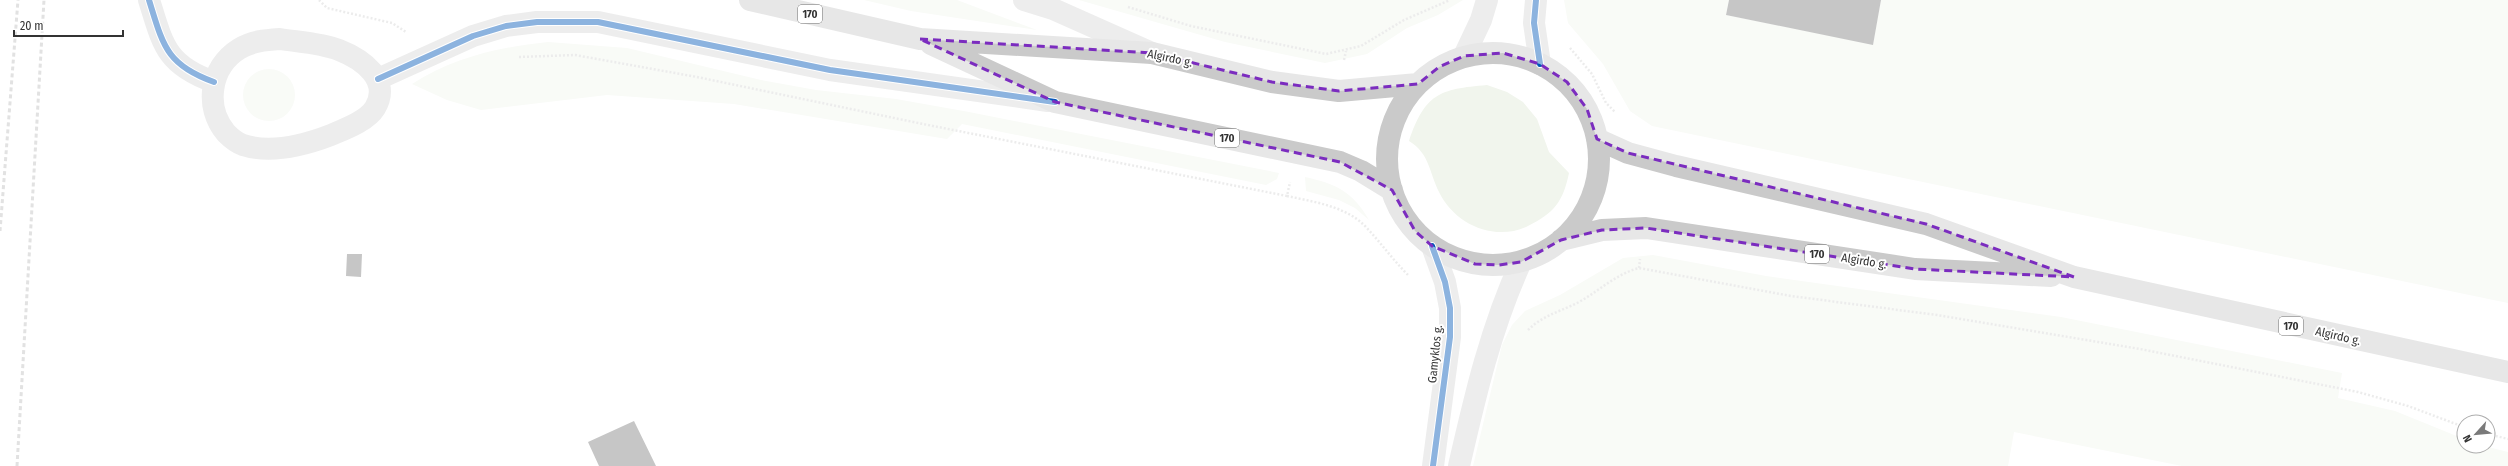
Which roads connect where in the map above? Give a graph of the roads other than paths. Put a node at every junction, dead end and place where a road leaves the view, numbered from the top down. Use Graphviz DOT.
graph roads {
  1 [pos="149,0"];
  2 [pos="750,0"];
  3 [pos="1024,0"];
  4 [pos="1487,0"];
  5 [pos="1536,0"];
  6 [pos="920,39"];
  7 [pos="1152,53"];
  8 [pos="1464,56"];
  9 [pos="1540,64"];
  10 [pos="378,79"];
  11 [pos="214,82"];
  12 [pos="1418,84"];
  13 [pos="1055,102"];
  14 [pos="1597,139"];
  15 [pos="1392,190"];
  16 [pos="1561,240"];
  17 [pos="1432,246"];
  18 [pos="1522,262"];
  19 [pos="2074,277"];
  20 [pos="2508,372"];
  21 [pos="1433,466"];
  22 [pos="1459,466"];
  1 -- 11 [label="street"];
  2 -- 6 [label="main road, Algirdo g. / 170"];
  3 -- 7 [label="street"];
  4 -- 8 [label="street"];
  5 -- 9 [label="street"];
  6 -- 7 [label="main road, Algirdo g. / 170"];
  6 -- 13 [label="main road, Algirdo g. / 170"];
  7 -- 12 [label="main road, Algirdo g. / 170"];
  8 -- 9 [label="main road, Algirdo g."];
  8 -- 12 [label="main road, Algirdo g."];
  9 -- 14 [label="main road, Algirdo g."];
  10 -- 11 [label="street"];
  10 -- 11 [label="street"];
  10 -- 13 [label="street"];
  12 -- 15 [label="main road, Algirdo g."];
  13 -- 15 [label="main road, Algirdo g. / 170"];
  14 -- 16 [label="main road, Algirdo g."];
  14 -- 19 [label="main road, Algirdo g. / 170"];
  15 -- 17 [label="main road, Algirdo g."];
  16 -- 18 [label="main road, Algirdo g."];
  16 -- 19 [label="main road, Algirdo g. / 170"];
  17 -- 18 [label="main road, Algirdo g."];
  17 -- 21 [label="street, Gamyklos g."];
  18 -- 22 [label="street"];
  19 -- 20 [label="main road, Algirdo g. / 170"];
}
